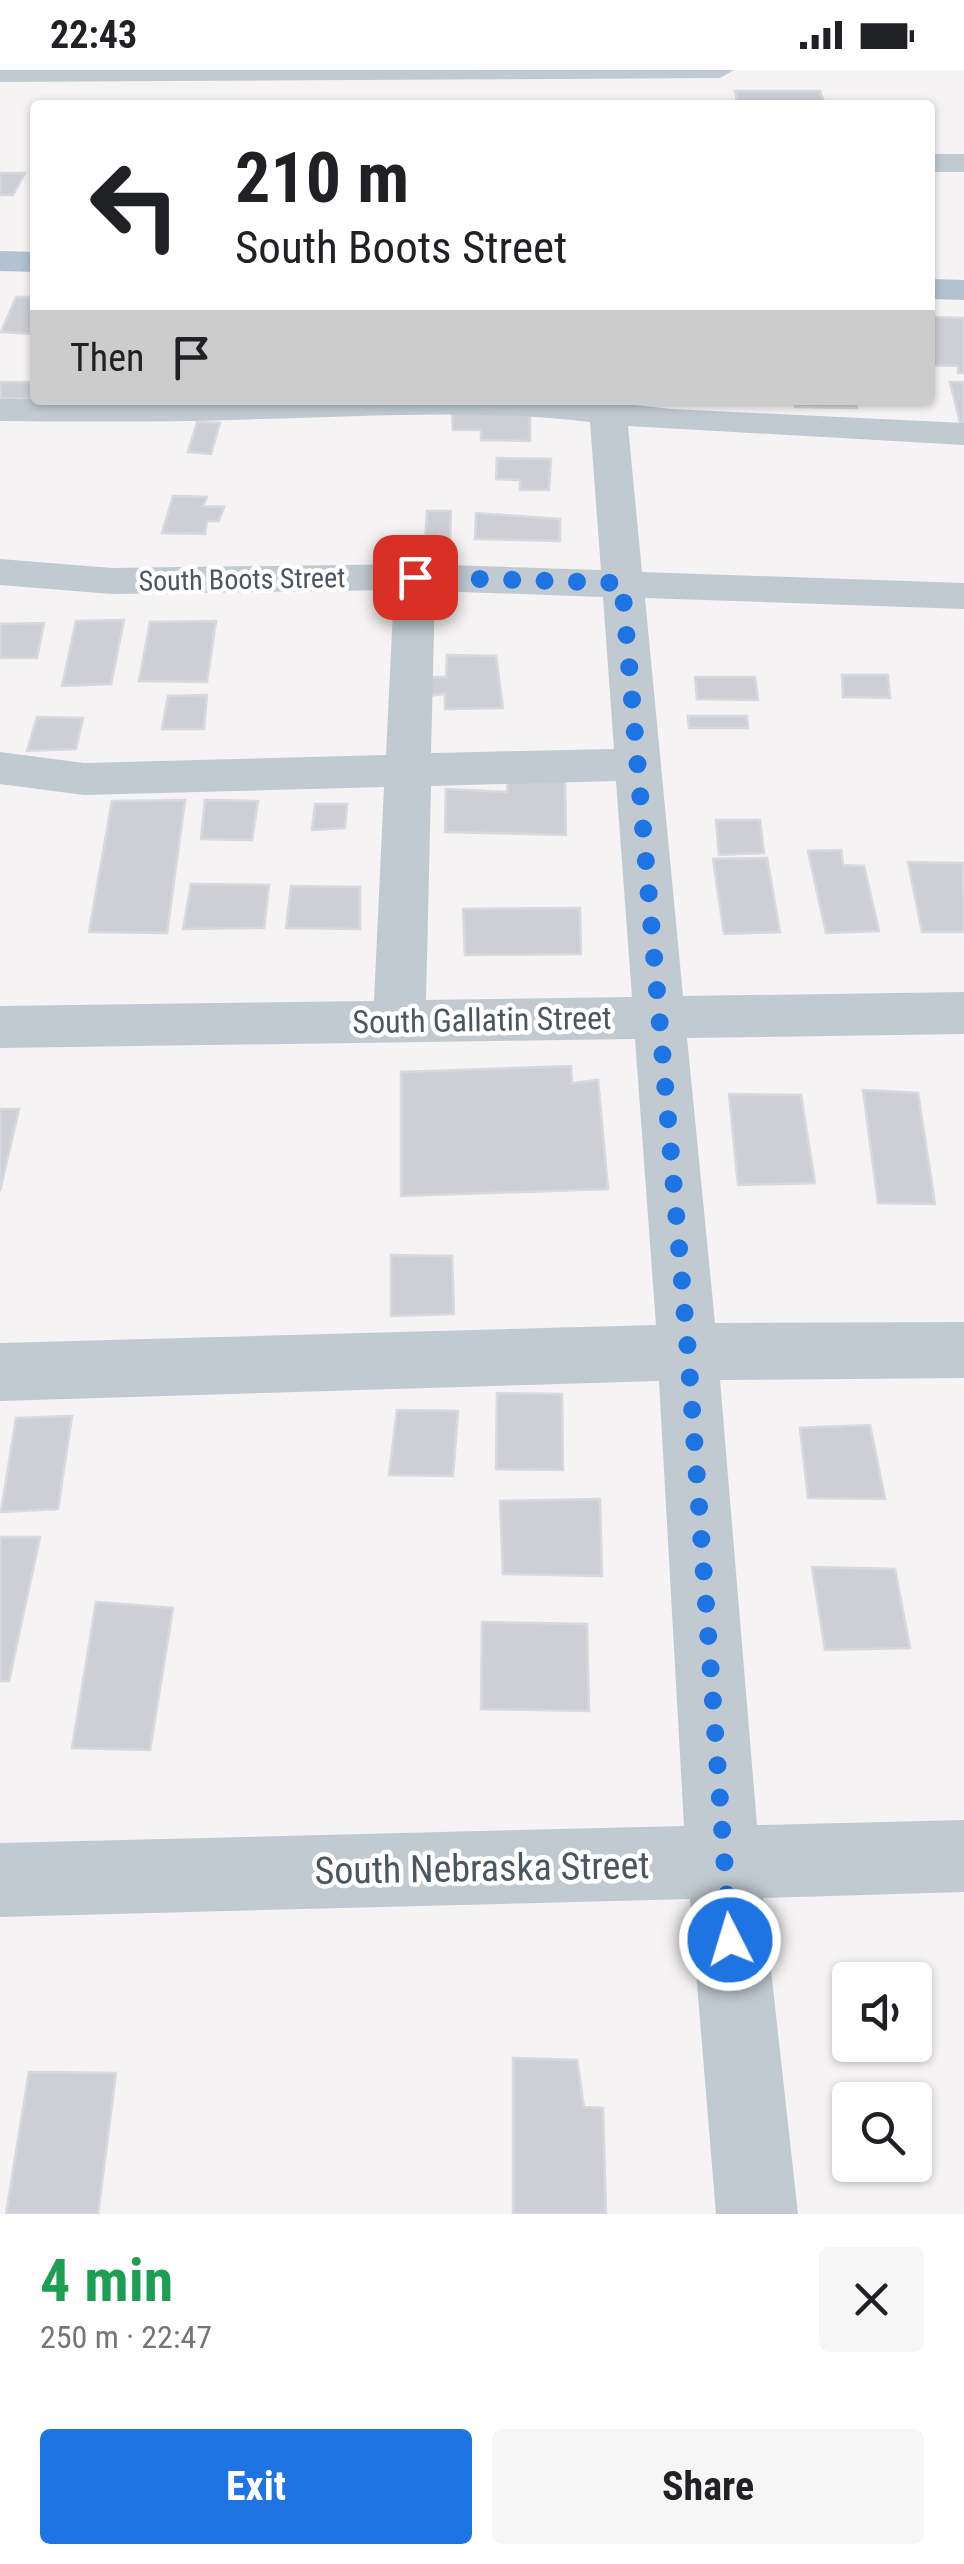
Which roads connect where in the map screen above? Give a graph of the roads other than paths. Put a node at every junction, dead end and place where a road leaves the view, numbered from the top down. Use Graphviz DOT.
graph roads {
  1 [pos="720,70"];
  2 [pos="575,71"];
  3 [pos="0,74"];
  4 [pos="98,76"];
  5 [pos="136,100"];
  6 [pos="578,100"];
  7 [pos="935,163"];
  8 [pos="964,163"];
  9 [pos="0,261"];
  10 [pos="30,262"];
  11 [pos="935,289"];
  12 [pos="964,290"];
  13 [pos="369,405"];
  14 [pos="369,405"];
  15 [pos="540,405"];
  16 [pos="602,405"];
  17 [pos="606,405"];
  18 [pos="0,410"];
  19 [pos="964,434"];
  20 [pos="0,572"];
  21 [pos="415,577"];
  22 [pos="622,583"];
  23 [pos="964,596"];
  24 [pos="638,764"];
  25 [pos="0,768"];
  26 [pos="408,770"];
  27 [pos="964,1013"];
  28 [pos="659,1017"];
  29 [pos="399,1022"];
  30 [pos="0,1027"];
  31 [pos="964,1350"];
  32 [pos="688,1352"];
  33 [pos="0,1372"];
  34 [pos="964,1856"];
  35 [pos="723,1862"];
  36 [pos="0,1880"];
  37 [pos="757,2214"];
  1 -- 2 [label="street"];
  2 -- 4 [label="street"];
  2 -- 6 [label="street"];
  3 -- 4 [label="street"];
  4 -- 5 [label="street"];
  7 -- 8 [label="street"];
  9 -- 10 [label="main road"];
  11 -- 12 [label="main road"];
  13 -- 15 [label="street"];
  14 -- 18 [label="street"];
  16 -- 22 [label="street"];
  17 -- 19 [label="street"];
  20 -- 21 [label="street, South Boots Street"];
  21 -- 22 [label="street, South Boots Street"];
  21 -- 26 [label="street"];
  22 -- 23 [label="street, South Boots Street"];
  22 -- 24 [label="street"];
  24 -- 26 [label="street"];
  24 -- 28 [label="street"];
  25 -- 26 [label="street"];
  26 -- 29 [label="street"];
  27 -- 28 [label="street, South Gallatin Street"];
  28 -- 29 [label="street, South Gallatin Street"];
  28 -- 32 [label="street"];
  29 -- 30 [label="street, South Gallatin Street"];
  31 -- 32 [label="street"];
  32 -- 33 [label="street"];
  32 -- 35 [label="street"];
  34 -- 35 [label="street, South Nebraska Street"];
  35 -- 36 [label="street, South Nebraska Street"];
  35 -- 37 [label="street"];
}
